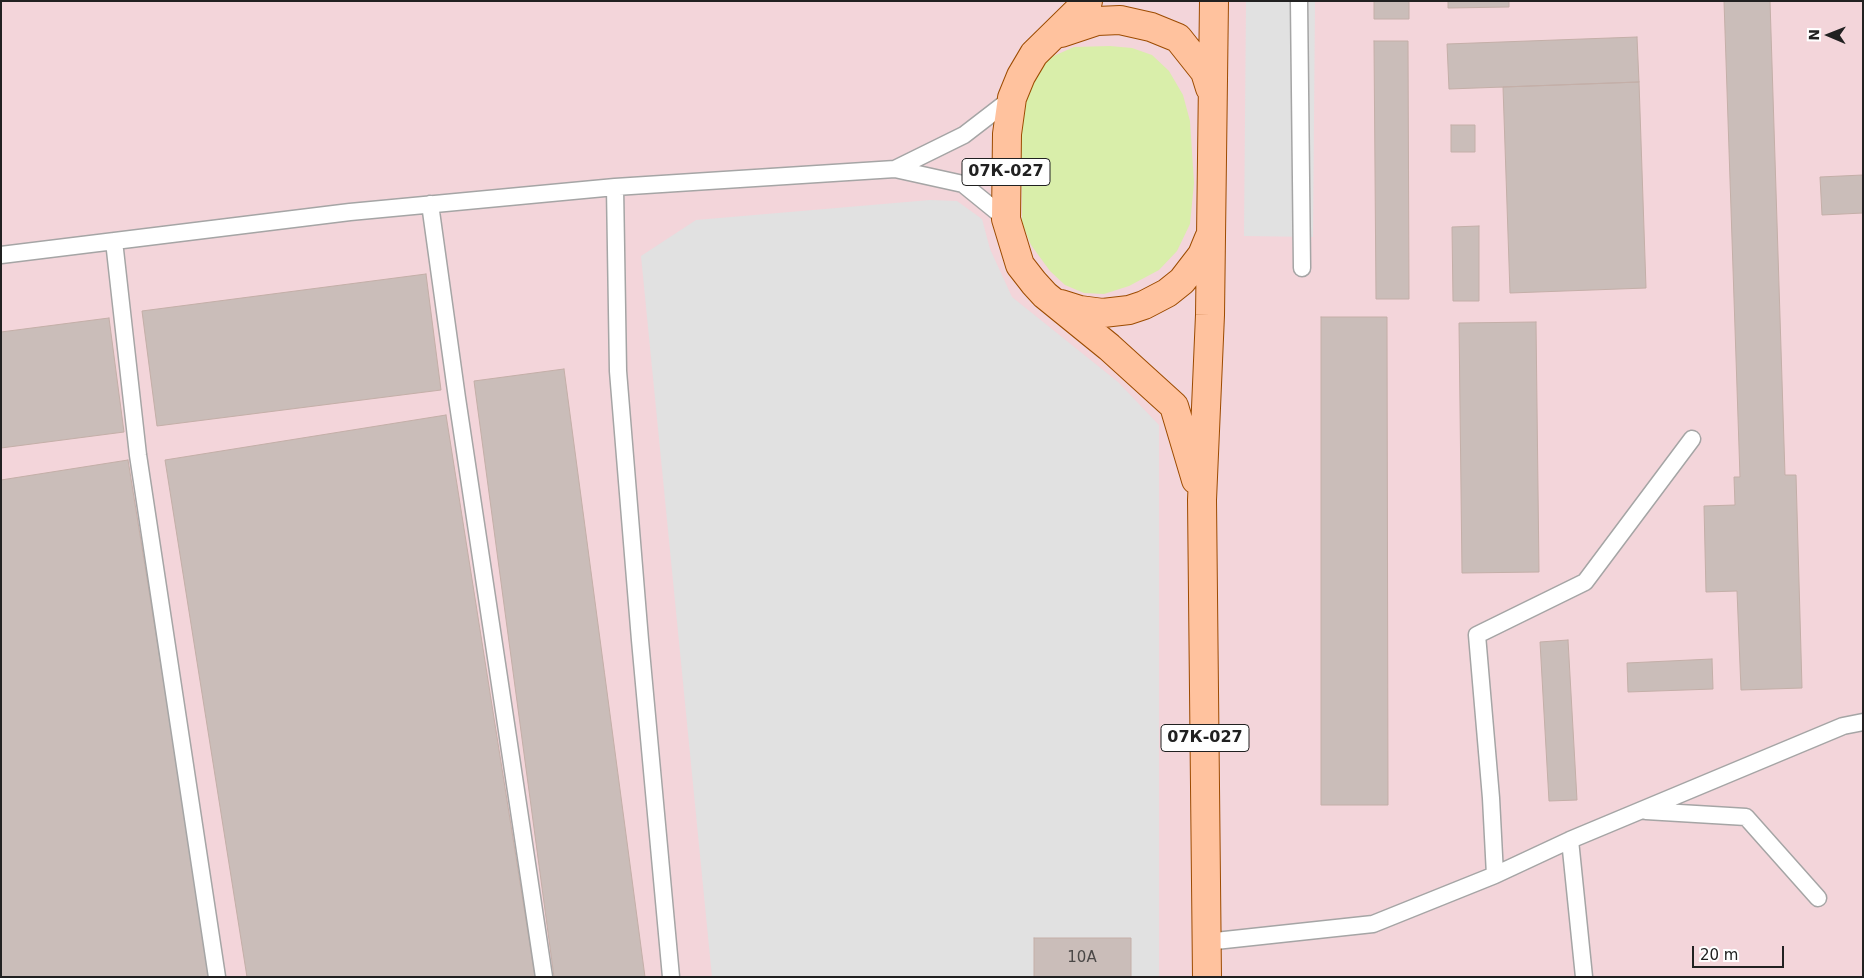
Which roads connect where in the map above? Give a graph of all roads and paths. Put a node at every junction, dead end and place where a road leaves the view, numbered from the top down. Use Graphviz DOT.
graph roads {
  1 [pos="1088,1"];
  2 [pos="1214,1"];
  3 [pos="1299,1"];
  4 [pos="1053,37"];
  5 [pos="1212,92"];
  6 [pos="1012,98"];
  7 [pos="895,169"];
  8 [pos="616,187"];
  9 [pos="430,204"];
  10 [pos="1006,219"];
  11 [pos="1210,235"];
  12 [pos="114,241"];
  13 [pos="1,255"];
  14 [pos="1302,268"];
  15 [pos="1057,303"];
  16 [pos="1692,439"];
  17 [pos="1202,500"];
  18 [pos="1863,722"];
  19 [pos="1641,810"];
  20 [pos="1570,840"];
  21 [pos="1495,875"];
  22 [pos="1818,898"];
  23 [pos="1206,942"];
  24 [pos="217,977"];
  25 [pos="544,977"];
  26 [pos="671,977"];
  27 [pos="1207,977"];
  28 [pos="1584,977"];
  1 -- 4 [label="main road, 07К-027"];
  2 -- 5 [label="main road, 07К-027"];
  3 -- 14 [label="lane"];
  4 -- 5 [label="main road"];
  4 -- 6 [label="main road, 07К-027"];
  5 -- 11 [label="main road, 07К-027"];
  6 -- 7 [label="lane"];
  6 -- 10 [label="main road, 07К-027"];
  7 -- 8 [label="lane"];
  7 -- 10 [label="lane"];
  8 -- 9 [label="lane"];
  8 -- 26 [label="lane"];
  9 -- 12 [label="lane"];
  9 -- 25 [label="lane"];
  10 -- 15 [label="main road, 07К-027"];
  11 -- 15 [label="main road"];
  11 -- 17 [label="main road, 07К-027"];
  12 -- 13 [label="lane"];
  12 -- 24 [label="lane"];
  15 -- 17 [label="main road, 07К-027"];
  16 -- 21 [label="lane"];
  17 -- 23 [label="main road, 07К-027"];
  18 -- 19 [label="lane"];
  19 -- 20 [label="lane"];
  19 -- 22 [label="lane"];
  20 -- 21 [label="lane"];
  20 -- 28 [label="lane"];
  21 -- 23 [label="lane"];
  23 -- 27 [label="main road, 07К-027"];
}
